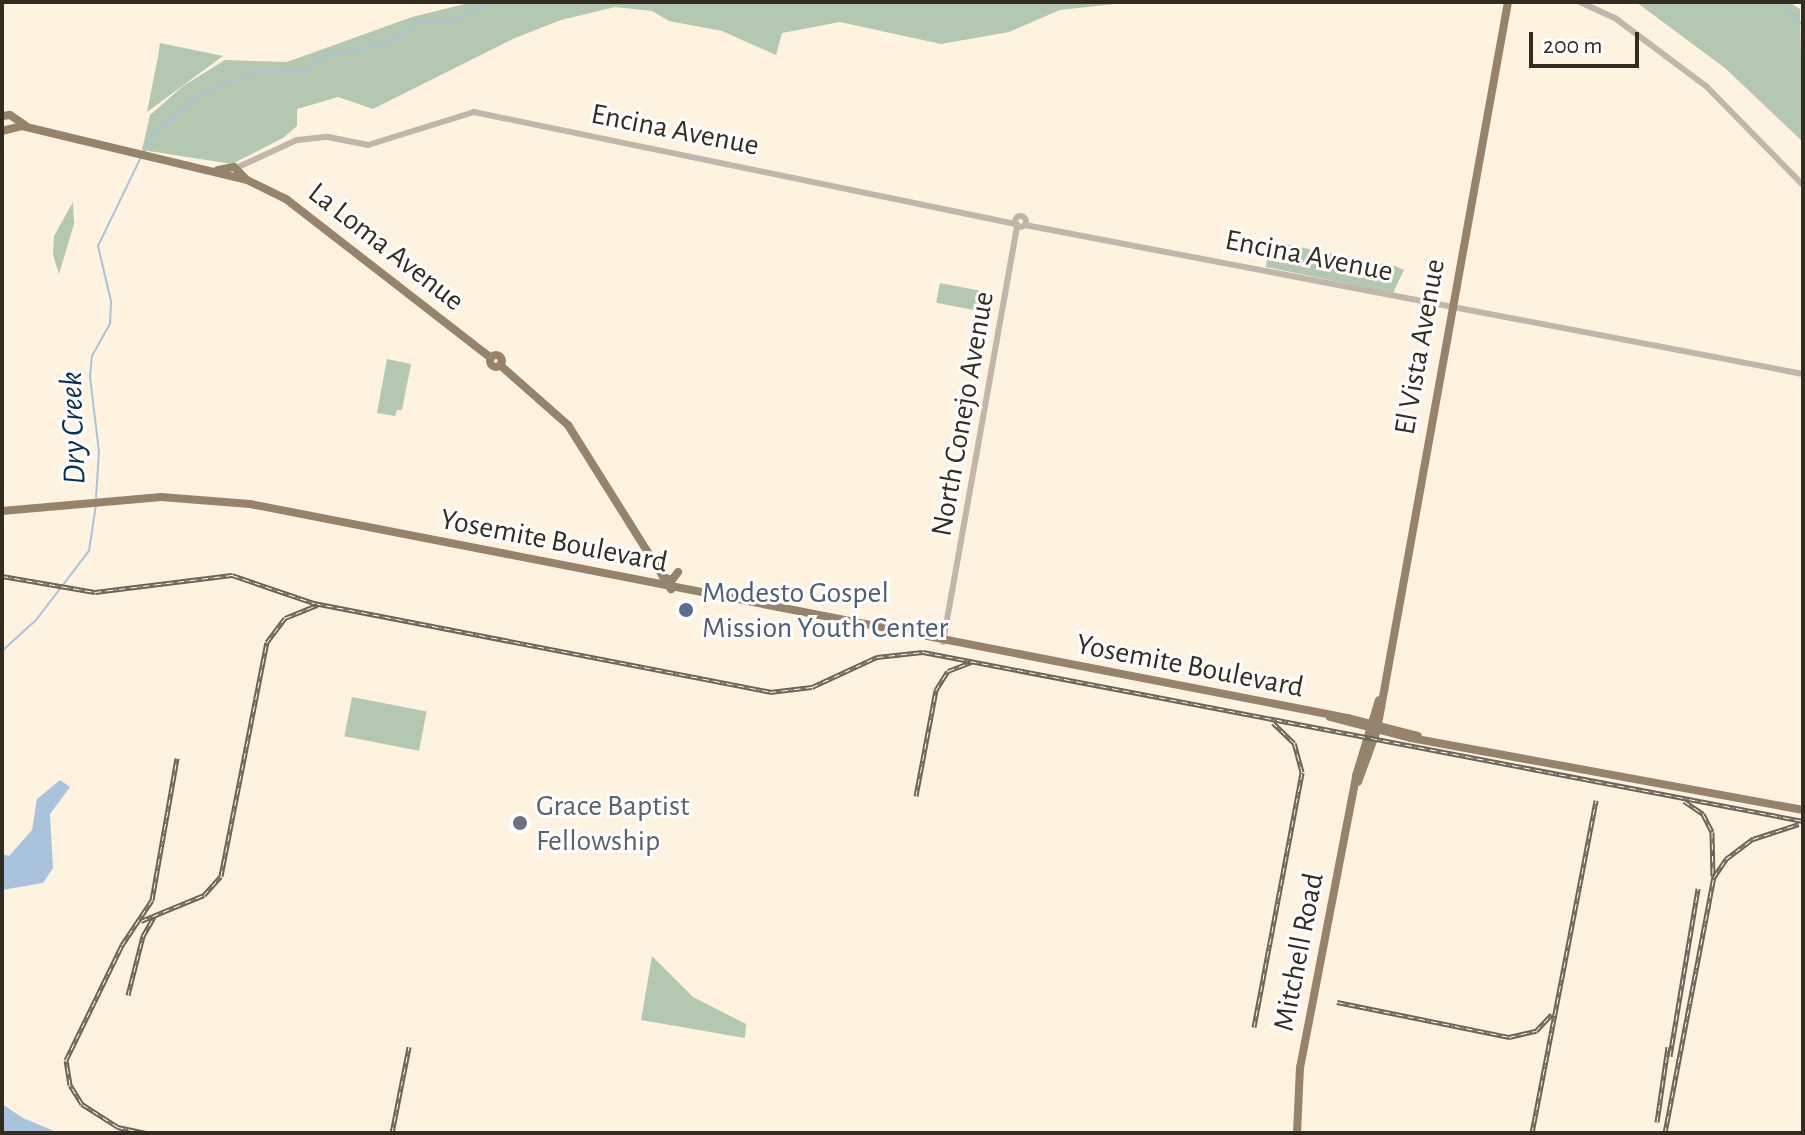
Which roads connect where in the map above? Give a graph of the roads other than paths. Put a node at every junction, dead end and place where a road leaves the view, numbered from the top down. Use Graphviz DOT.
graph roads {
  1 [pos="1508,2"];
  2 [pos="1580,2"];
  3 [pos="3,114"];
  4 [pos="15,124"];
  5 [pos="2,131"];
  6 [pos="233,171"];
  7 [pos="1803,185"];
  8 [pos="1020,223"];
  9 [pos="1452,307"];
  10 [pos="1803,374"];
  11 [pos="2,511"];
  12 [pos="657,568"];
  13 [pos="678,572"];
  14 [pos="663,577"];
  15 [pos="649,584"];
  16 [pos="671,589"];
  17 [pos="943,642"];
  18 [pos="1374,727"];
  19 [pos="1803,810"];
  20 [pos="1297,1133"];
  1 -- 9 [label="main road, El Vista Avenue"];
  2 -- 7 [label="street"];
  3 -- 4 [label="main road"];
  4 -- 5 [label="main road"];
  4 -- 6 [label="main road, La Loma Avenue"];
  6 -- 8 [label="street, Encina Avenue"];
  6 -- 12 [label="main road, La Loma Avenue"];
  8 -- 9 [label="street, Encina Avenue"];
  8 -- 17 [label="street, North Conejo Avenue"];
  9 -- 10 [label="street, Encina Avenue"];
  9 -- 18 [label="main road, El Vista Avenue"];
  11 -- 15 [label="main road, Yosemite Boulevard"];
  12 -- 14 [label="main road"];
  12 -- 15 [label="main road"];
  13 -- 14 [label="main road"];
  14 -- 16 [label="main road"];
  15 -- 16 [label="main road, Yosemite Boulevard"];
  16 -- 17 [label="main road, Yosemite Boulevard"];
  17 -- 18 [label="main road, Yosemite Boulevard"];
  18 -- 19 [label="main road, Yosemite Boulevard"];
  18 -- 20 [label="main road, Mitchell Road"];
}
